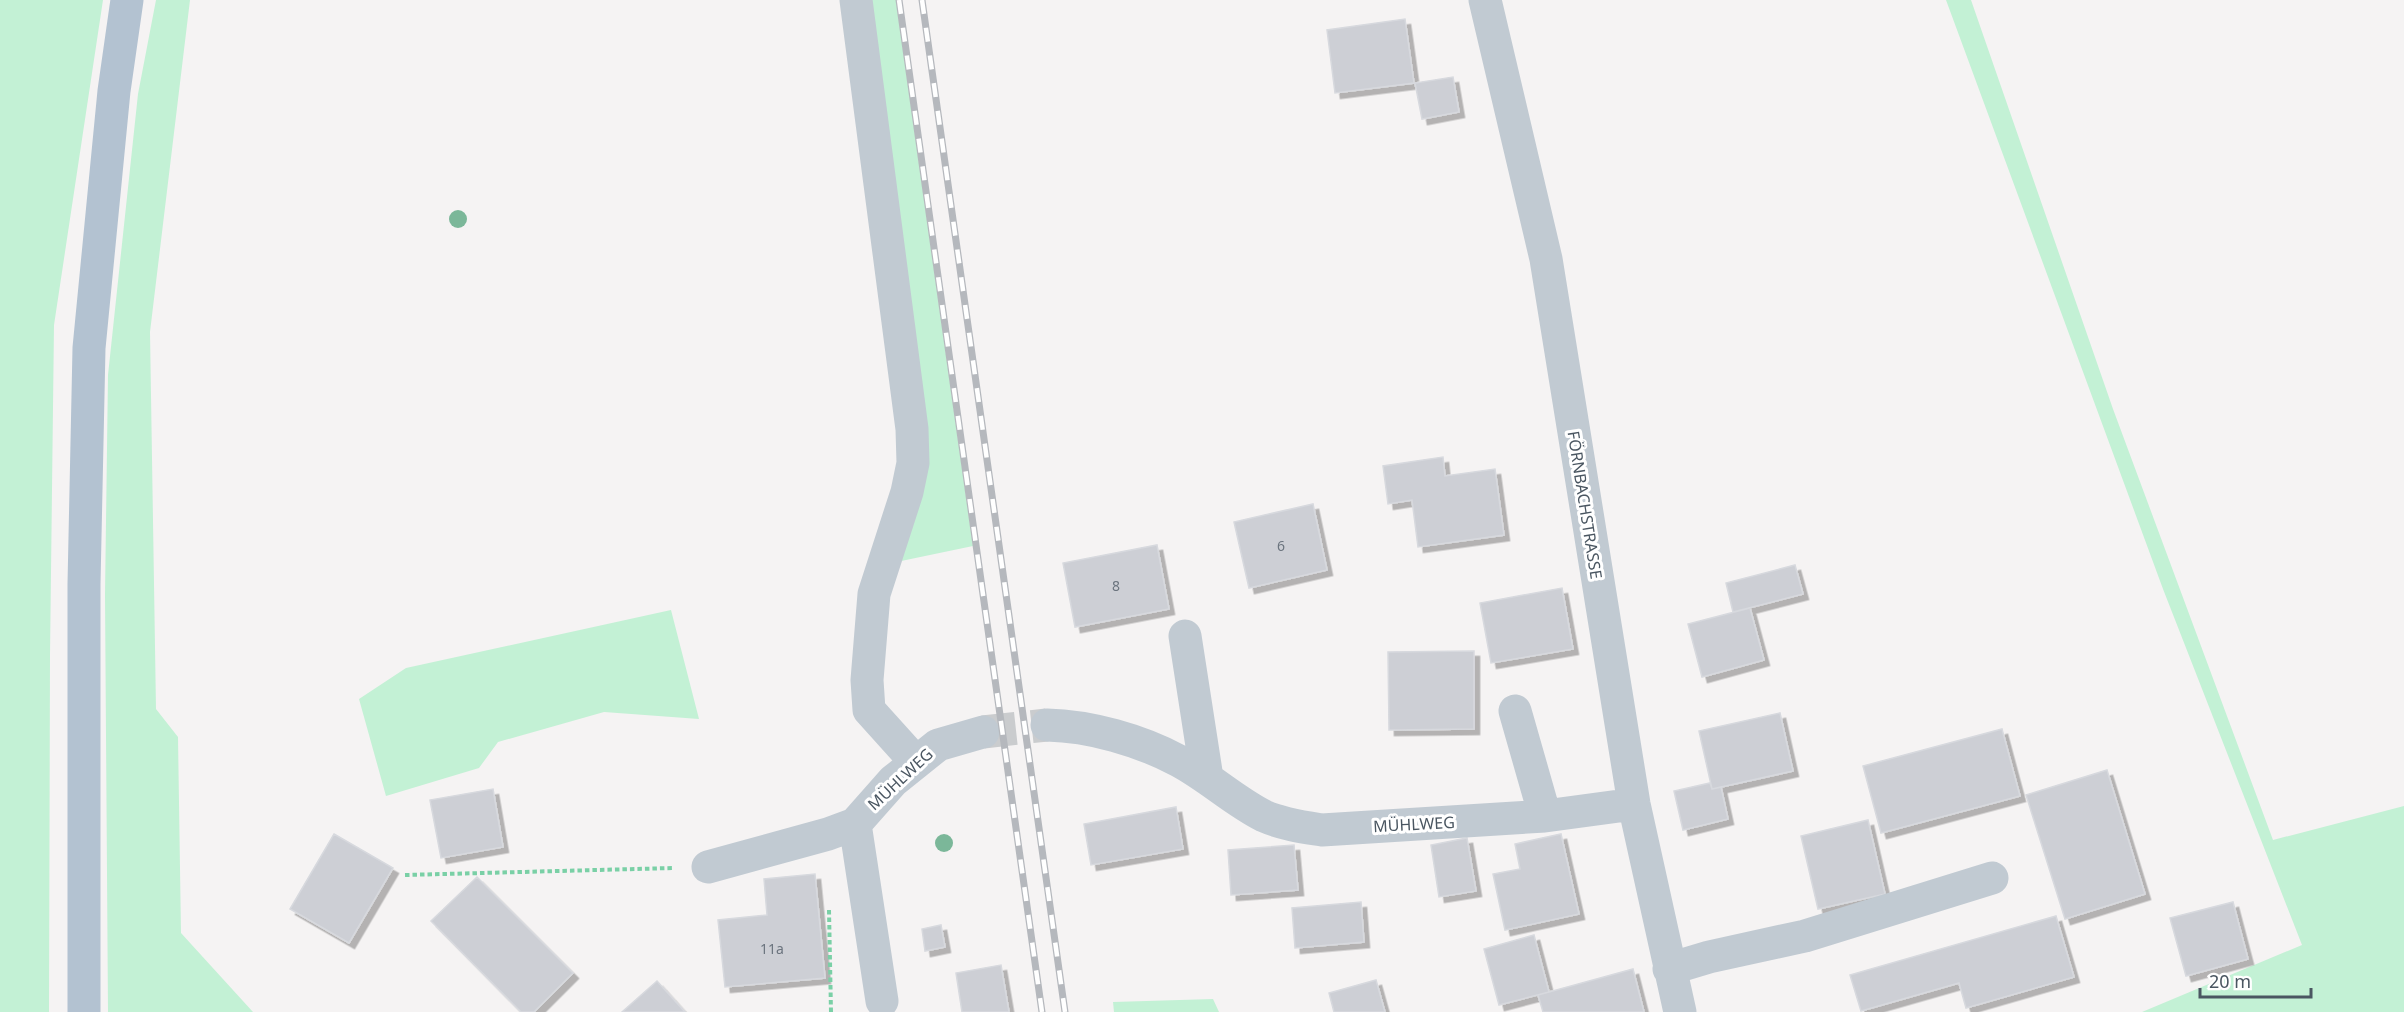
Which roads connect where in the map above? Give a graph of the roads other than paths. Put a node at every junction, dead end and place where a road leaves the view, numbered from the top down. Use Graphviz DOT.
graph roads {
  1 [pos="127,0"];
  2 [pos="856,0"];
  3 [pos="1485,0"];
  4 [pos="1185,636"];
  5 [pos="1515,711"];
  6 [pos="1047,724"];
  7 [pos="983,732"];
  8 [pos="915,761"];
  9 [pos="1208,778"];
  10 [pos="1634,804"];
  11 [pos="1545,816"];
  12 [pos="855,824"];
  13 [pos="708,867"];
  14 [pos="1992,878"];
  15 [pos="1669,969"];
  16 [pos="882,1001"];
  17 [pos="84,1012"];
  18 [pos="1680,1012"];
  1 -- 17 [label="main road"];
  2 -- 8 [label="street"];
  3 -- 10 [label="street, FÖRNBACHSTRASSE"];
  4 -- 9 [label="street"];
  5 -- 11 [label="street"];
  6 -- 9 [label="street, MÜHLWEG"];
  7 -- 8 [label="street, MÜHLWEG"];
  8 -- 12 [label="street, MÜHLWEG"];
  9 -- 11 [label="street, MÜHLWEG"];
  10 -- 11 [label="street, MÜHLWEG"];
  10 -- 15 [label="street, FÖRNBACHSTRASSE"];
  12 -- 13 [label="street"];
  12 -- 16 [label="street"];
  14 -- 15 [label="street"];
  15 -- 18 [label="street, FÖRNBACHSTRASSE"];
}
